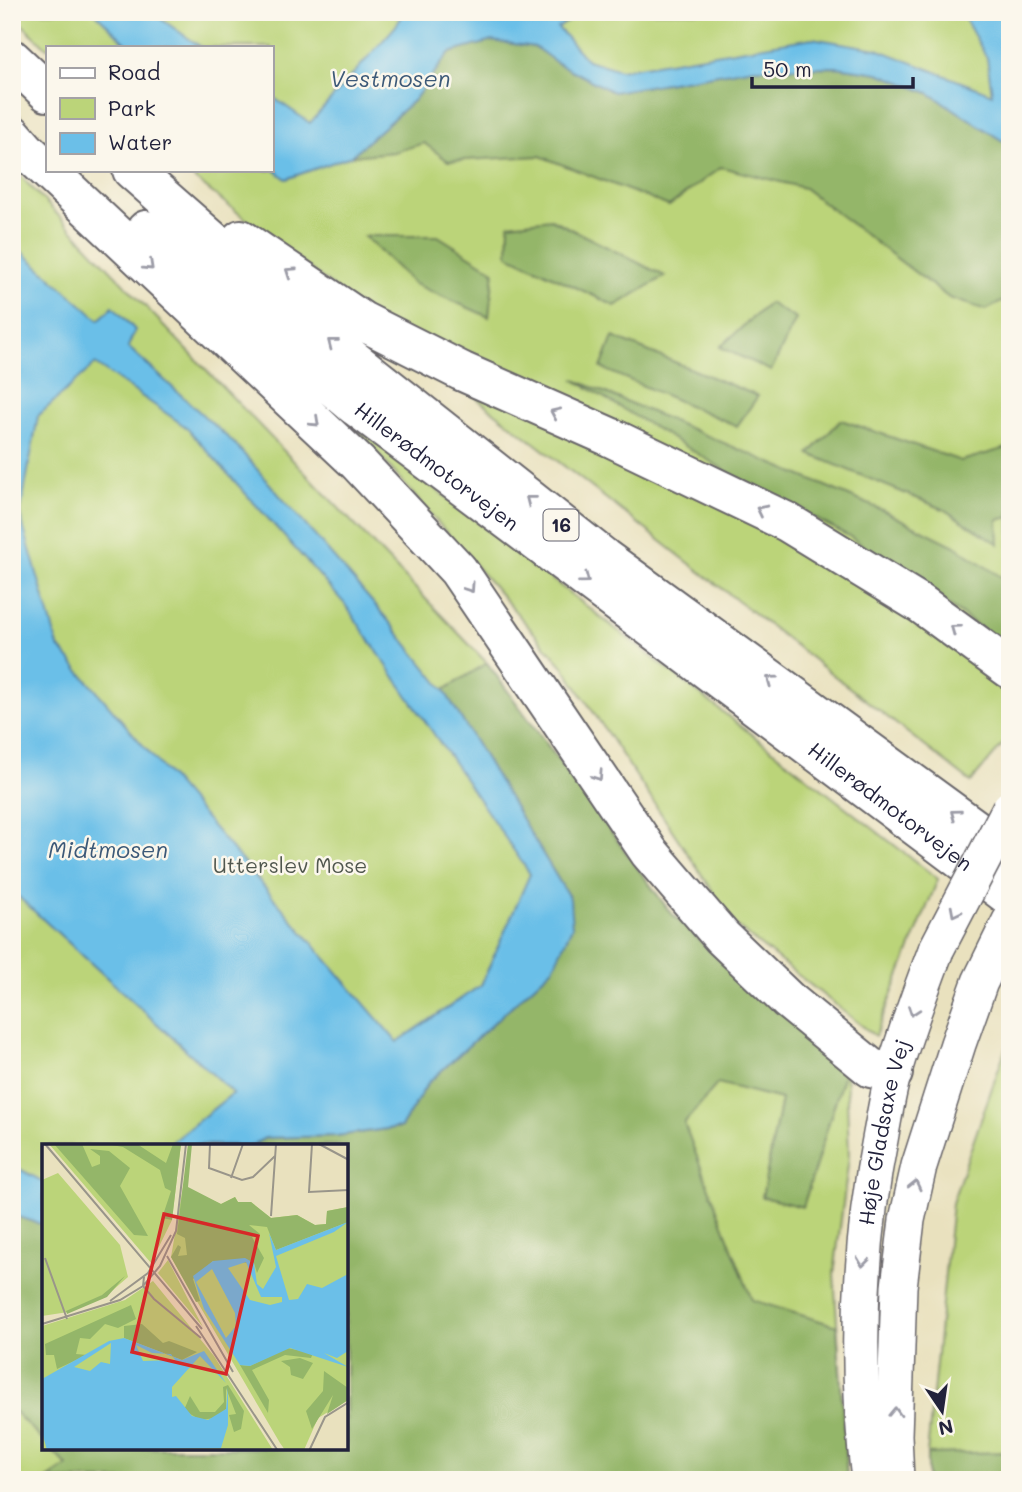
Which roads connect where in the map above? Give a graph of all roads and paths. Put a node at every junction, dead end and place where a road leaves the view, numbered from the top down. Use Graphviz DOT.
graph roads {
  1 [pos="12,59"];
  2 [pos="46,91"];
  3 [pos="12,106"];
  4 [pos="12,134"];
  5 [pos="46,138"];
  6 [pos="46,169"];
  7 [pos="49,172"];
  8 [pos="82,172"];
  9 [pos="134,172"];
  10 [pos="142,172"];
  11 [pos="1010,669"];
  12 [pos="1010,808"];
  13 [pos="1010,855"];
  14 [pos="1010,897"];
  15 [pos="1010,920"];
  16 [pos="958,1044"];
  17 [pos="893,1073"];
  18 [pos="869,1480"];
  19 [pos="896,1480"];
  1 -- 2 [label="main road"];
  3 -- 5 [label="main road"];
  4 -- 6 [label="main road, one-way"];
  7 -- 17 [label="main road, one-way"];
  8 -- 14 [label="main road, Hillerødmotorvejen / 16, one-way"];
  13 -- 9 [label="main road, Hillerødmotorvejen / 16, one-way"];
  11 -- 10 [label="main road, one-way"];
  12 -- 17 [label="street, Høje Gladsaxe Vej, one-way, bridge"];
  15 -- 16 [label="street, Høje Gladsaxe Vej"];
  16 -- 17 [label="street"];
  19 -- 16 [label="street, Høje Gladsaxe Vej, one-way"];
  17 -- 18 [label="street, Høje Gladsaxe Vej, one-way"];
}
